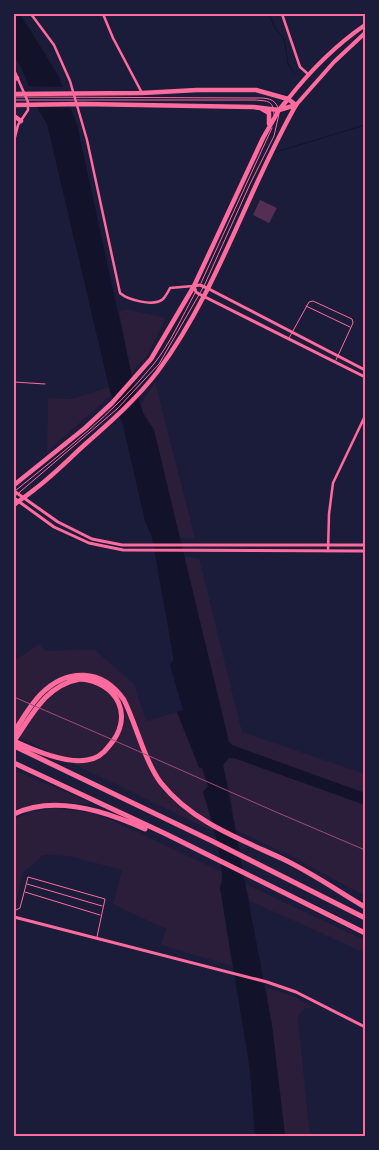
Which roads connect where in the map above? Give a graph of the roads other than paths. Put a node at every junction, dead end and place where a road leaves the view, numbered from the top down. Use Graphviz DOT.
graph roads {
  1 [pos="31,14"];
  2 [pos="103,14"];
  3 [pos="282,14"];
  4 [pos="365,24"];
  5 [pos="365,33"];
  6 [pos="14,70"];
  7 [pos="308,74"];
  8 [pos="16,78"];
  9 [pos="142,93"];
  10 [pos="80,94"];
  11 [pos="14,95"];
  12 [pos="288,99"];
  13 [pos="14,100"];
  14 [pos="24,102"];
  15 [pos="83,102"];
  16 [pos="14,105"];
  17 [pos="296,105"];
  18 [pos="253,108"];
  19 [pos="276,109"];
  20 [pos="14,116"];
  21 [pos="273,120"];
  22 [pos="21,121"];
  23 [pos="267,130"];
  24 [pos="14,141"];
  25 [pos="194,286"];
  26 [pos="204,286"];
  27 [pos="200,294"];
  28 [pos="306,306"];
  29 [pos="351,327"];
  30 [pos="292,333"];
  31 [pos="288,339"];
  32 [pos="338,356"];
  33 [pos="335,362"];
  34 [pos="365,370"];
  35 [pos="365,377"];
  36 [pos="14,382"];
  37 [pos="136,382"];
  38 [pos="45,384"];
  39 [pos="113,406"];
  40 [pos="116,413"];
  41 [pos="365,416"];
  42 [pos="14,485"];
  43 [pos="15,492"];
  44 [pos="23,498"];
  45 [pos="15,500"];
  46 [pos="328,546"];
  47 [pos="365,546"];
  48 [pos="328,551"];
  49 [pos="365,551"];
  50 [pos="14,732"];
  51 [pos="14,741"];
  52 [pos="14,746"];
  53 [pos="25,749"];
  54 [pos="15,764"];
  55 [pos="14,814"];
  56 [pos="209,857"];
  57 [pos="26,884"];
  58 [pos="24,892"];
  59 [pos="103,906"];
  60 [pos="365,907"];
  61 [pos="14,911"];
  62 [pos="101,915"];
  63 [pos="14,917"];
  64 [pos="365,918"];
  65 [pos="365,933"];
  66 [pos="97,938"];
  67 [pos="365,1027"];
  1 -- 25 [label="street"];
  2 -- 9 [label="street"];
  3 -- 7 [label="street"];
  4 -- 7 [label="main road"];
  5 -- 17 [label="main road"];
  6 -- 8 [label="street"];
  7 -- 12 [label="main road"];
  8 -- 22 [label="street"];
  9 -- 10 [label="main road"];
  9 -- 12 [label="main road"];
  10 -- 11 [label="main road"];
  10 -- 19 [label="lane"];
  12 -- 17 [label="main road"];
  12 -- 19 [label="main road"];
  13 -- 14 [label="lane"];
  14 -- 15 [label="main road"];
  14 -- 16 [label="main road"];
  15 -- 18 [label="main road"];
  15 -- 19 [label="lane"];
  17 -- 19 [label="main road"];
  17 -- 26 [label="main road"];
  18 -- 19 [label="main road"];
  18 -- 23 [label="main road"];
  19 -- 21 [label="main road"];
  19 -- 26 [label="lane"];
  20 -- 22 [label="main road"];
  21 -- 23 [label="main road"];
  21 -- 26 [label="lane"];
  22 -- 24 [label="street"];
  23 -- 25 [label="main road"];
  25 -- 26 [label="street"];
  25 -- 27 [label="street"];
  25 -- 37 [label="main road"];
  26 -- 27 [label="main road"];
  26 -- 27 [label="lane"];
  26 -- 30 [label="street"];
  27 -- 31 [label="street"];
  27 -- 37 [label="lane"];
  27 -- 40 [label="lane"];
  27 -- 40 [label="main road"];
  28 -- 29 [label="lane"];
  28 -- 29 [label="lane"];
  28 -- 30 [label="lane"];
  29 -- 32 [label="lane"];
  30 -- 31 [label="lane"];
  30 -- 32 [label="street"];
  31 -- 33 [label="street"];
  32 -- 33 [label="lane"];
  32 -- 34 [label="street"];
  33 -- 35 [label="street"];
  36 -- 38 [label="lane"];
  37 -- 39 [label="main road"];
  39 -- 42 [label="main road"];
  39 -- 43 [label="lane"];
  40 -- 43 [label="lane"];
  40 -- 44 [label="main road"];
  41 -- 46 [label="street"];
  43 -- 44 [label="street"];
  43 -- 45 [label="lane"];
  44 -- 45 [label="main road"];
  44 -- 46 [label="street"];
  45 -- 48 [label="street"];
  46 -- 47 [label="street"];
  46 -- 48 [label="street"];
  48 -- 49 [label="street"];
  50 -- 60 [label="highway"];
  51 -- 53 [label="highway"];
  51 -- 53 [label="highway"];
  52 -- 53 [label="highway"];
  53 -- 64 [label="highway"];
  54 -- 56 [label="highway"];
  55 -- 56 [label="highway"];
  56 -- 65 [label="highway"];
  57 -- 58 [label="lane"];
  57 -- 59 [label="lane"];
  57 -- 59 [label="lane"];
  58 -- 61 [label="lane"];
  58 -- 62 [label="lane"];
  59 -- 62 [label="lane"];
  62 -- 66 [label="lane"];
  63 -- 66 [label="street"];
  66 -- 67 [label="street"];
}
